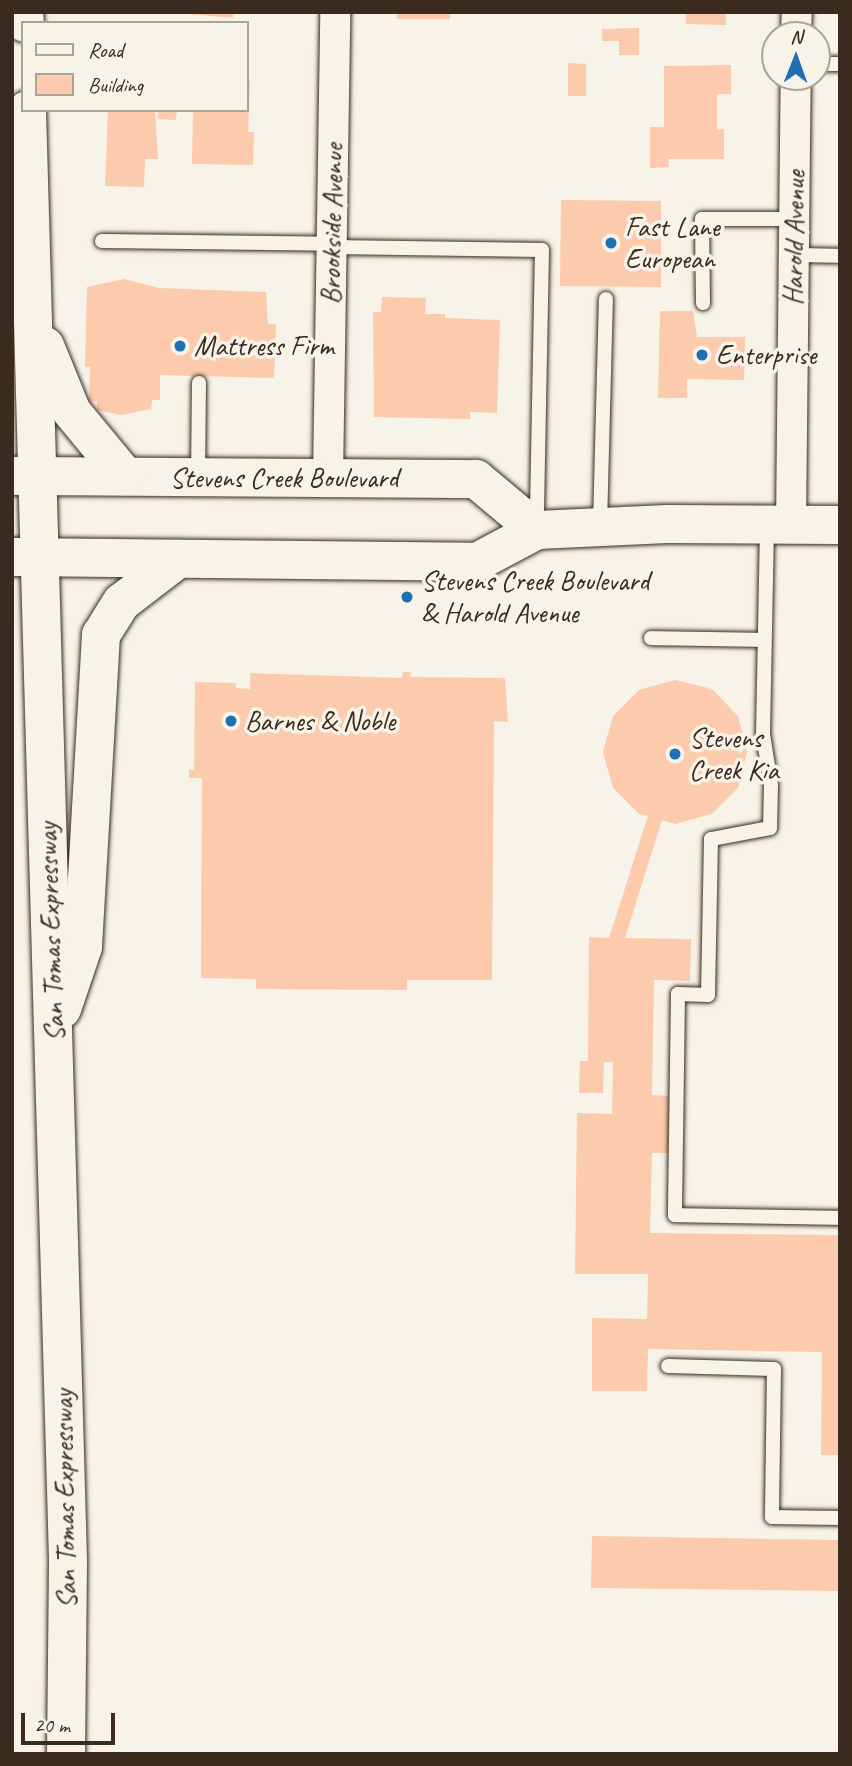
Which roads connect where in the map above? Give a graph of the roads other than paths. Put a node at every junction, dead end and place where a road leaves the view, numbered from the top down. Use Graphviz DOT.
graph roads {
  1 [pos="335,12"];
  2 [pos="796,91"];
  3 [pos="27,112"];
  4 [pos="794,219"];
  5 [pos="102,240"];
  6 [pos="332,245"];
  7 [pos="794,255"];
  8 [pos="840,256"];
  9 [pos="33,299"];
  10 [pos="606,299"];
  11 [pos="703,303"];
  12 [pos="199,383"];
  13 [pos="25,476"];
  14 [pos="125,476"];
  15 [pos="198,477"];
  16 [pos="328,478"];
  17 [pos="779,524"];
  18 [pos="840,525"];
  19 [pos="600,527"];
  20 [pos="537,530"];
  21 [pos="26,557"];
  22 [pos="178,559"];
  23 [pos="651,638"];
  24 [pos="763,640"];
  25 [pos="55,1027"];
  26 [pos="840,1218"];
  27 [pos="668,1366"];
  28 [pos="840,1518"];
  29 [pos="66,1754"];
  1 -- 6 [label="street, Brookside Avenue"];
  2 -- 4 [label="street, Harold Avenue"];
  3 -- 9 [label="main road, San Tomas Expressway"];
  4 -- 7 [label="street, Harold Avenue"];
  4 -- 11 [label="lane"];
  5 -- 6 [label="lane"];
  6 -- 16 [label="street, Brookside Avenue"];
  6 -- 20 [label="lane"];
  7 -- 8 [label="lane"];
  7 -- 17 [label="street, Harold Avenue"];
  9 -- 13 [label="main road, San Tomas Expressway"];
  9 -- 14 [label="main road"];
  10 -- 19 [label="lane"];
  12 -- 15 [label="lane"];
  13 -- 14 [label="main road, Stevens Creek Boulevard"];
  13 -- 21 [label="main road, San Tomas Expressway"];
  14 -- 15 [label="main road, Stevens Creek Boulevard"];
  15 -- 16 [label="main road, Stevens Creek Boulevard"];
  16 -- 20 [label="main road, Stevens Creek Boulevard"];
  17 -- 18 [label="main road"];
  17 -- 19 [label="main road"];
  17 -- 24 [label="lane"];
  19 -- 20 [label="main road"];
  20 -- 22 [label="main road"];
  21 -- 22 [label="main road"];
  21 -- 25 [label="main road, San Tomas Expressway"];
  22 -- 25 [label="main road"];
  23 -- 24 [label="lane"];
  24 -- 26 [label="lane"];
  25 -- 29 [label="main road, San Tomas Expressway"];
  27 -- 28 [label="lane"];
}
